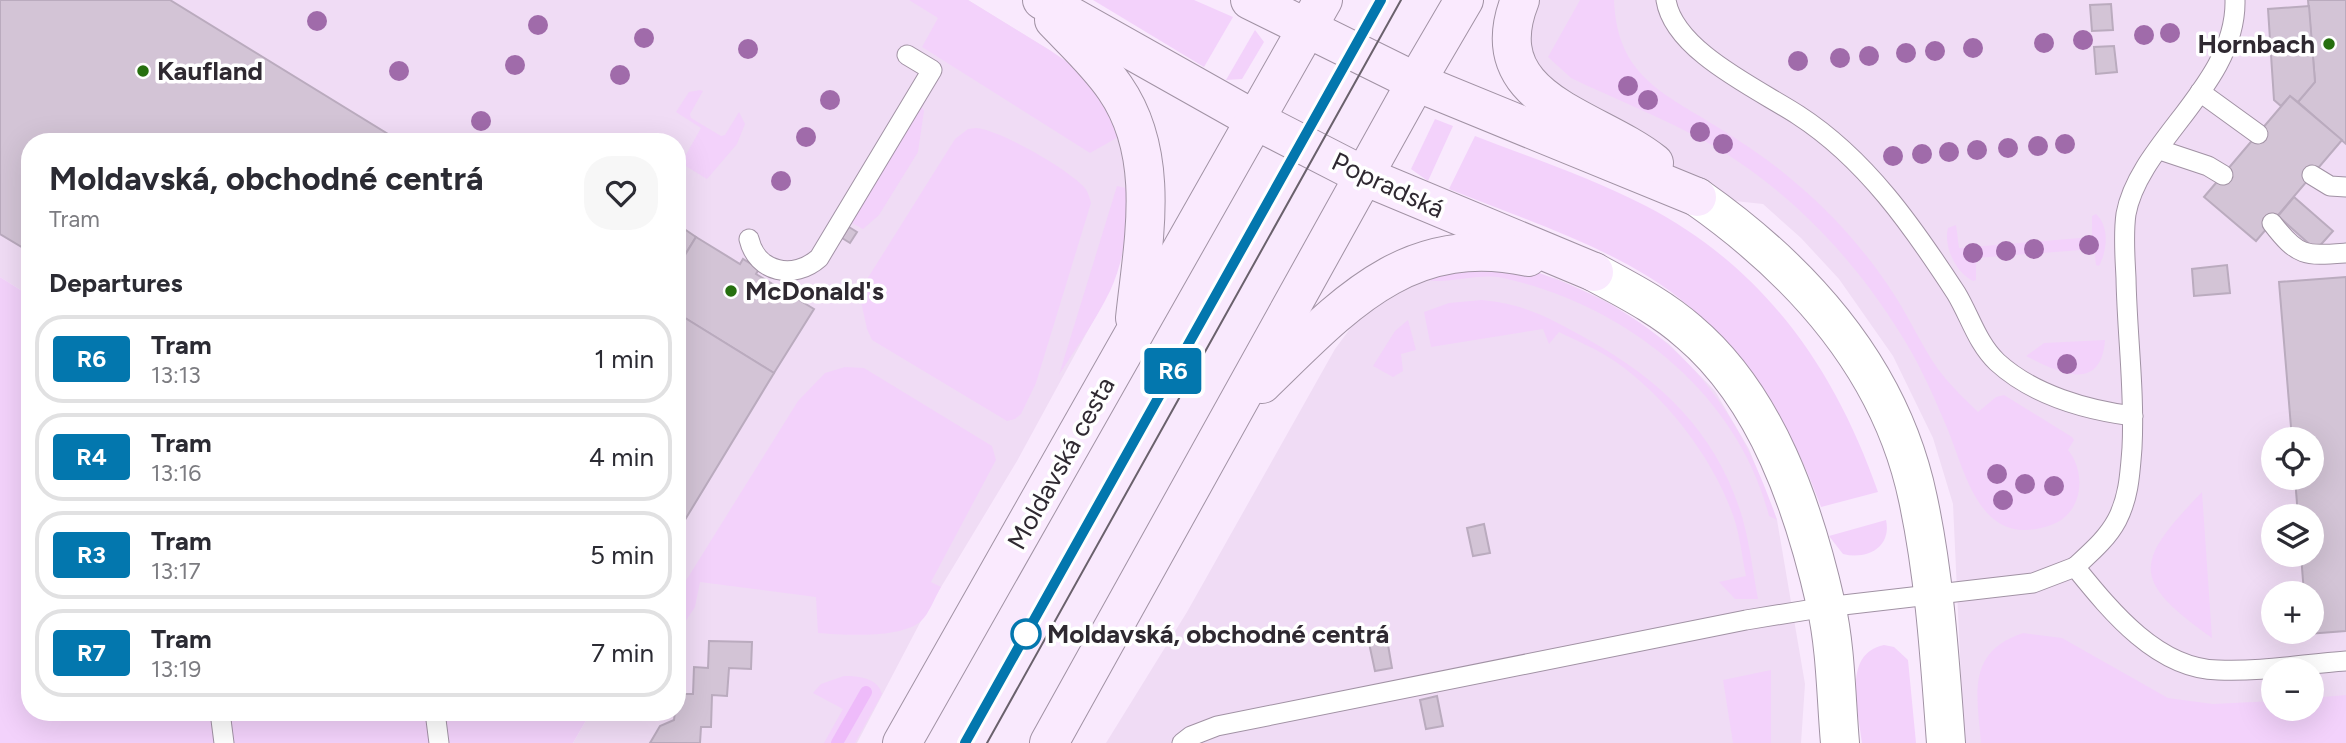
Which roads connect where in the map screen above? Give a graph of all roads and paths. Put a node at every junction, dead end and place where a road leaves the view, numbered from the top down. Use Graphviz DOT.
graph roads {
  1 [pos="1036,0"];
  2 [pos="1042,0"];
  3 [pos="1250,0"];
  4 [pos="1464,0"];
  5 [pos="1520,0"];
  6 [pos="1666,0"];
  7 [pos="2235,0"];
  8 [pos="1315,14"];
  9 [pos="907,55"];
  10 [pos="1416,82"];
  11 [pos="2200,92"];
  12 [pos="1255,120"];
  13 [pos="2258,134"];
  14 [pos="2160,150"];
  15 [pos="2223,175"];
  16 [pos="1364,176"];
  17 [pos="2312,176"];
  18 [pos="2346,187"];
  19 [pos="1697,197"];
  20 [pos="2272,223"];
  21 [pos="749,239"];
  22 [pos="2346,253"];
  23 [pos="1594,272"];
  24 [pos="1133,334"];
  25 [pos="1233,412"];
  26 [pos="2133,416"];
  27 [pos="2075,567"];
  28 [pos="1931,595"];
  29 [pos="1826,607"];
  30 [pos="2346,661"];
  31 [pos="221,721"];
  32 [pos="436,721"];
  33 [pos="224,743"];
  34 [pos="439,743"];
  35 [pos="902,743"];
  36 [pos="1049,743"];
  37 [pos="1182,743"];
  38 [pos="1840,743"];
  39 [pos="1946,743"];
  1 -- 24 [label="street"];
  2 -- 12 [label="street, Popradská"];
  3 -- 8 [label="street"];
  4 -- 10 [label="street"];
  5 -- 19 [label="street"];
  6 -- 26 [label="lane"];
  7 -- 11 [label="lane"];
  8 -- 10 [label="street"];
  8 -- 12 [label="street, Moldavská cesta"];
  9 -- 21 [label="lane"];
  10 -- 16 [label="street"];
  10 -- 19 [label="street"];
  11 -- 13 [label="lane"];
  11 -- 14 [label="lane"];
  12 -- 16 [label="street, Popradská"];
  12 -- 24 [label="street, Moldavská cesta"];
  14 -- 15 [label="lane"];
  14 -- 26 [label="lane"];
  16 -- 23 [label="street, Popradská"];
  16 -- 25 [label="street"];
  17 -- 18 [label="lane"];
  19 -- 28 [label="street"];
  20 -- 22 [label="lane"];
  23 -- 25 [label="street"];
  23 -- 29 [label="street"];
  24 -- 35 [label="street, Moldavská cesta"];
  25 -- 36 [label="street"];
  26 -- 27 [label="lane"];
  27 -- 28 [label="lane"];
  27 -- 30 [label="lane"];
  28 -- 29 [label="lane"];
  28 -- 39 [label="street"];
  29 -- 37 [label="lane"];
  29 -- 38 [label="street"];
  31 -- 33 [label="lane"];
  32 -- 34 [label="lane"];
}
